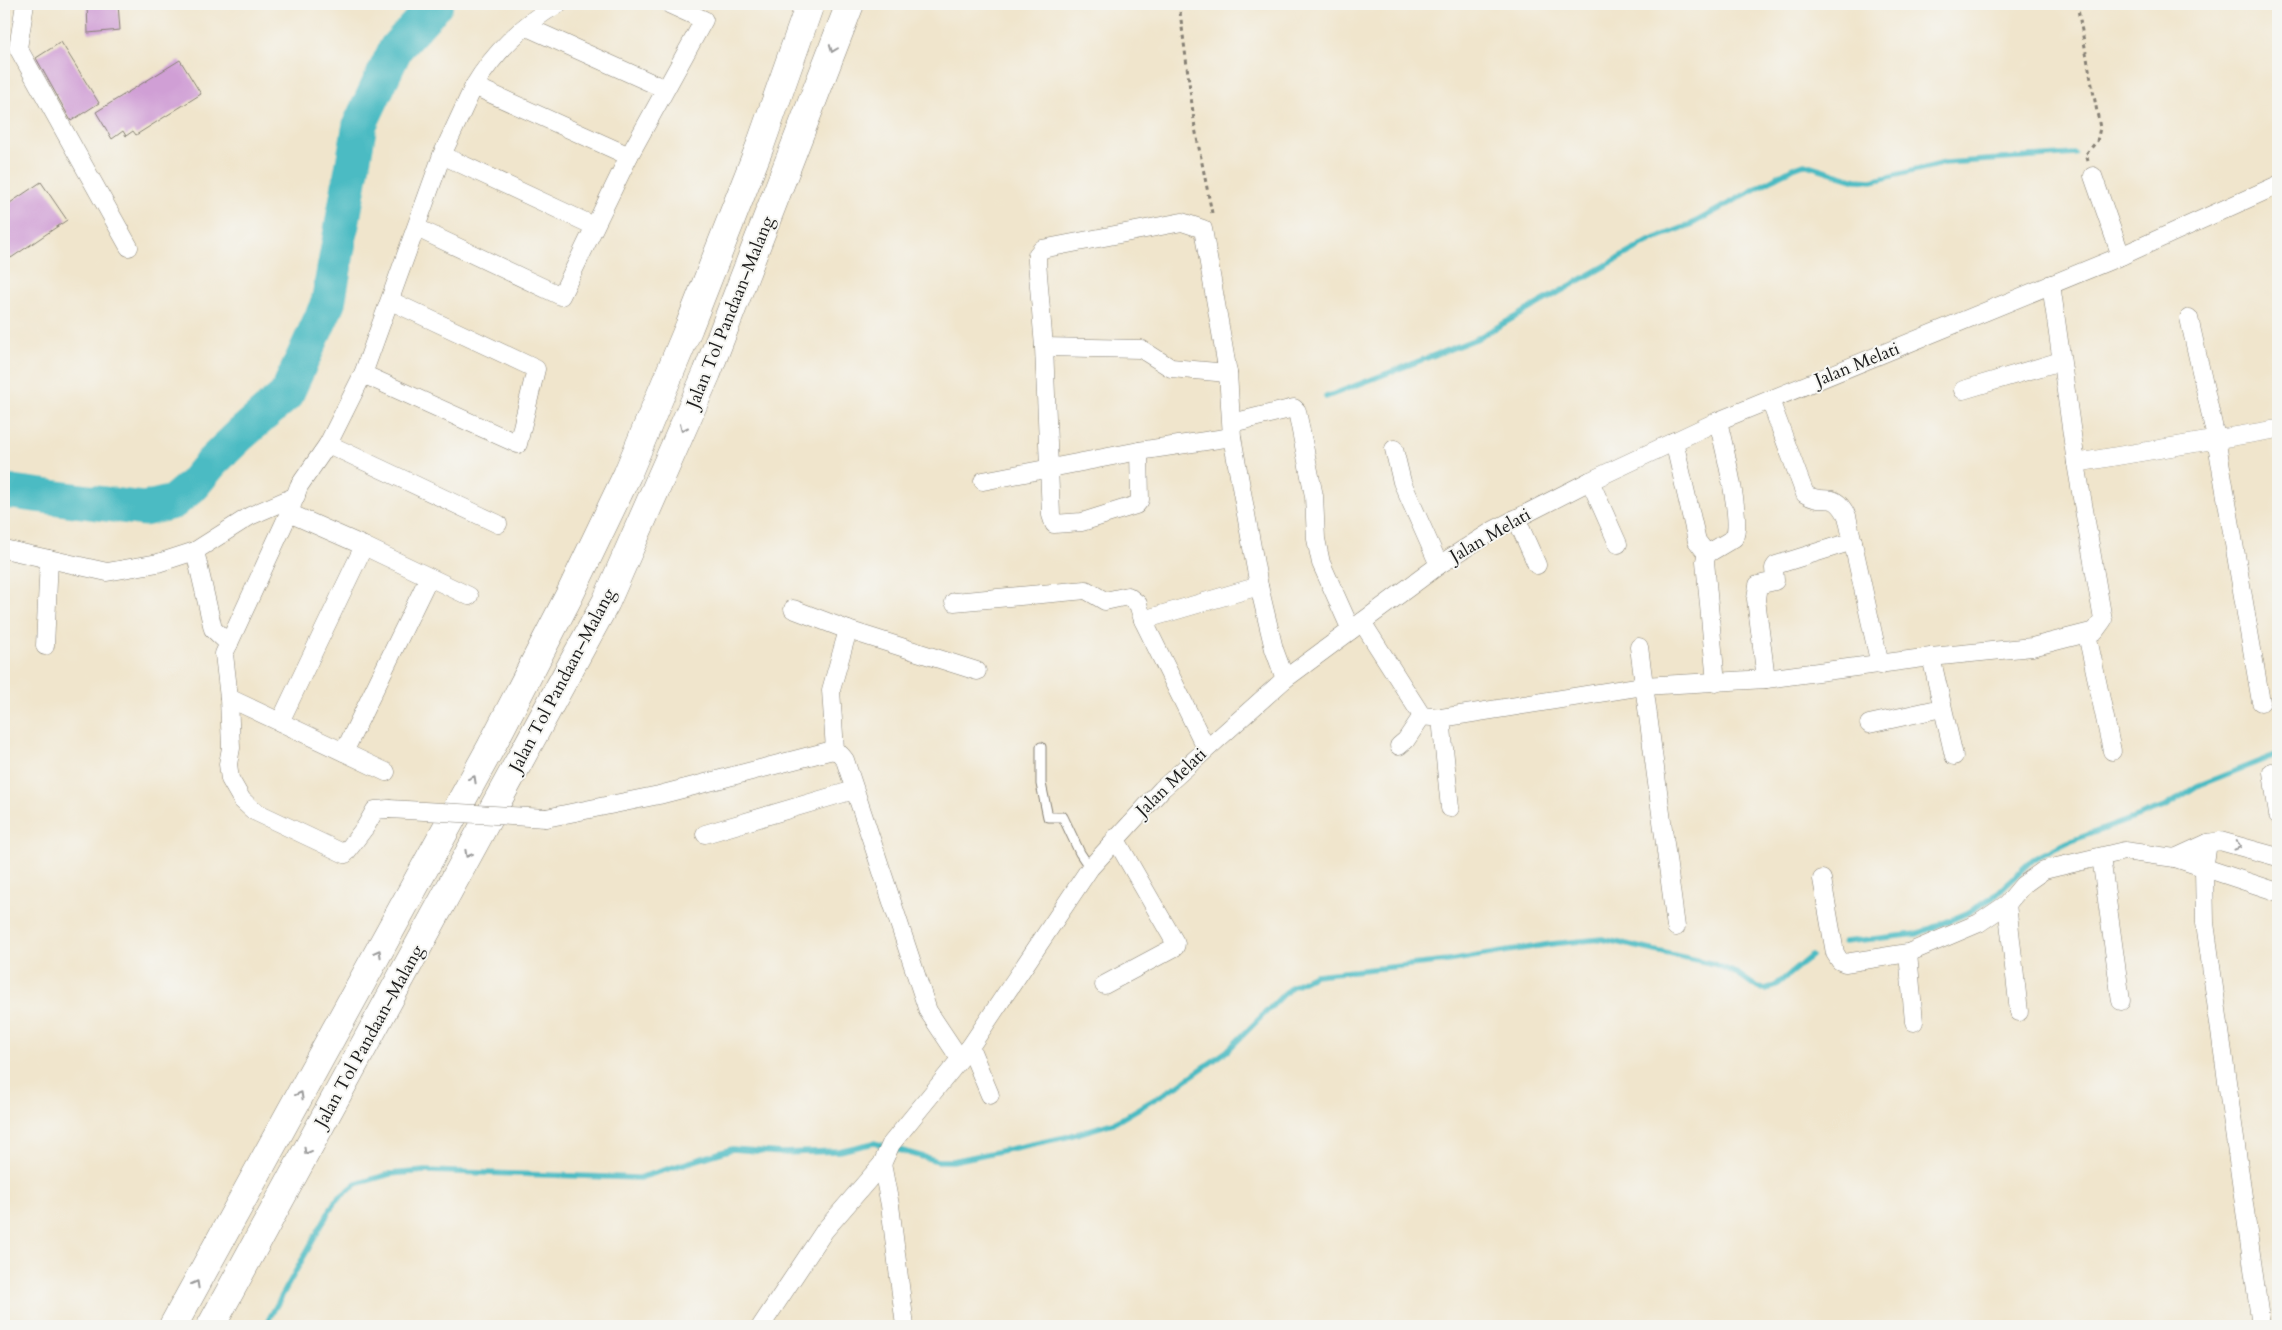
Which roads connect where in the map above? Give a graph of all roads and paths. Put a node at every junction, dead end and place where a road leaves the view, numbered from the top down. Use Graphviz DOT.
graph roads {
  1 [pos="25,4"];
  2 [pos="558,4"];
  3 [pos="669,4"];
  4 [pos="810,4"];
  5 [pos="850,4"];
  6 [pos="1179,4"];
  7 [pos="2077,4"];
  8 [pos="527,27"];
  9 [pos="474,86"];
  10 [pos="665,89"];
  11 [pos="442,155"];
  12 [pos="630,156"];
  13 [pos="2093,176"];
  14 [pos="2278,185"];
  15 [pos="1194,225"];
  16 [pos="594,226"];
  17 [pos="417,228"];
  18 [pos="128,247"];
  19 [pos="2121,256"];
  20 [pos="2051,284"];
  21 [pos="391,301"];
  22 [pos="2189,318"];
  23 [pos="1044,346"];
  24 [pos="2061,361"];
  25 [pos="1228,373"];
  26 [pos="363,374"];
  27 [pos="1963,390"];
  28 [pos="1770,400"];
  29 [pos="1718,421"];
  30 [pos="1236,426"];
  31 [pos="2278,429"];
  32 [pos="2216,438"];
  33 [pos="1674,441"];
  34 [pos="328,444"];
  35 [pos="1394,449"];
  36 [pos="1139,451"];
  37 [pos="2076,463"];
  38 [pos="1050,470"];
  39 [pos="1590,481"];
  40 [pos="983,482"];
  41 [pos="296,496"];
  42 [pos="289,513"];
  43 [pos="1516,518"];
  44 [pos="498,524"];
  45 [pos="1853,541"];
  46 [pos="1618,544"];
  47 [pos="364,546"];
  48 [pos="4,549"];
  49 [pos="195,551"];
  50 [pos="1707,554"];
  51 [pos="49,559"];
  52 [pos="1439,565"];
  53 [pos="1537,565"];
  54 [pos="429,577"];
  55 [pos="1258,586"];
  56 [pos="469,596"];
  57 [pos="954,602"];
  58 [pos="793,608"];
  59 [pos="1143,620"];
  60 [pos="1356,626"];
  61 [pos="848,630"];
  62 [pos="2087,634"];
  63 [pos="228,644"];
  64 [pos="45,646"];
  65 [pos="1639,647"];
  66 [pos="1931,657"];
  67 [pos="1880,665"];
  68 [pos="977,671"];
  69 [pos="1285,679"];
  70 [pos="1766,679"];
  71 [pos="1716,682"];
  72 [pos="1643,686"];
  73 [pos="229,698"];
  74 [pos="2261,702"];
  75 [pos="1942,708"];
  76 [pos="1422,716"];
  77 [pos="1441,718"];
  78 [pos="280,722"];
  79 [pos="1869,724"];
  80 [pos="1042,746"];
  81 [pos="1399,746"];
  82 [pos="1206,748"];
  83 [pos="835,750"];
  84 [pos="344,752"];
  85 [pos="2112,752"];
  86 [pos="1954,756"];
  87 [pos="386,772"];
  88 [pos="2272,772"];
  89 [pos="854,790"];
  90 [pos="1450,808"];
  91 [pos="2278,814"];
  92 [pos="705,834"];
  93 [pos="1115,838"];
  94 [pos="2208,843"];
  95 [pos="2101,857"];
  96 [pos="2278,857"];
  97 [pos="2176,858"];
  98 [pos="1088,865"];
  99 [pos="2204,869"];
  100 [pos="1822,878"];
  101 [pos="2278,892"];
  102 [pos="2007,904"];
  103 [pos="1676,927"];
  104 [pos="1908,953"];
  105 [pos="1104,985"];
  106 [pos="2121,1002"];
  107 [pos="2019,1012"];
  108 [pos="1914,1022"];
  109 [pos="965,1053"];
  110 [pos="990,1095"];
  111 [pos="886,1154"];
  112 [pos="173,1326"];
  113 [pos="211,1326"];
  114 [pos="761,1326"];
  115 [pos="905,1326"];
  116 [pos="2261,1326"];
  1 -- 18 [label="street"];
  2 -- 8 [label="street"];
  3 -- 10 [label="street"];
  112 -- 4 [label="highway, Jalan Tol Pandaan–Malang, one-way"];
  5 -- 113 [label="highway, Jalan Tol Pandaan–Malang, one-way"];
  6 -- 15 [label="path"];
  7 -- 13 [label="path"];
  8 -- 9 [label="street"];
  8 -- 10 [label="street"];
  9 -- 11 [label="street"];
  9 -- 12 [label="street"];
  10 -- 12 [label="street"];
  11 -- 16 [label="street"];
  11 -- 17 [label="street"];
  12 -- 16 [label="street"];
  13 -- 19 [label="street"];
  14 -- 19 [label="street, Jalan Melati"];
  15 -- 23 [label="street"];
  15 -- 25 [label="street"];
  16 -- 17 [label="street"];
  17 -- 21 [label="street"];
  19 -- 20 [label="street, Jalan Melati"];
  20 -- 24 [label="street"];
  20 -- 28 [label="street, Jalan Melati"];
  21 -- 26 [label="street"];
  21 -- 26 [label="street"];
  22 -- 32 [label="street"];
  23 -- 25 [label="street"];
  23 -- 38 [label="street"];
  24 -- 27 [label="street"];
  24 -- 37 [label="street"];
  25 -- 30 [label="street"];
  26 -- 34 [label="street"];
  28 -- 29 [label="street, Jalan Melati"];
  28 -- 45 [label="street"];
  29 -- 33 [label="street, Jalan Melati"];
  29 -- 50 [label="street"];
  30 -- 36 [label="street"];
  30 -- 55 [label="street"];
  30 -- 60 [label="street"];
  31 -- 32 [label="street"];
  32 -- 37 [label="street"];
  32 -- 74 [label="street"];
  33 -- 39 [label="street, Jalan Melati"];
  33 -- 50 [label="street"];
  34 -- 41 [label="street"];
  34 -- 44 [label="street"];
  35 -- 52 [label="street"];
  36 -- 38 [label="street"];
  36 -- 38 [label="street"];
  37 -- 62 [label="street"];
  38 -- 40 [label="street"];
  39 -- 43 [label="street, Jalan Melati"];
  39 -- 46 [label="street"];
  41 -- 42 [label="street"];
  41 -- 49 [label="street"];
  42 -- 47 [label="street"];
  42 -- 63 [label="street"];
  43 -- 52 [label="street, Jalan Melati"];
  43 -- 53 [label="street"];
  45 -- 67 [label="street"];
  45 -- 70 [label="street"];
  47 -- 54 [label="street"];
  47 -- 78 [label="street"];
  48 -- 51 [label="street"];
  49 -- 51 [label="street"];
  49 -- 63 [label="street"];
  50 -- 71 [label="street"];
  51 -- 64 [label="street"];
  52 -- 60 [label="street, Jalan Melati"];
  54 -- 56 [label="street"];
  54 -- 84 [label="street"];
  55 -- 59 [label="street"];
  55 -- 69 [label="street"];
  57 -- 59 [label="street"];
  58 -- 61 [label="street"];
  59 -- 82 [label="street"];
  60 -- 69 [label="street, Jalan Melati"];
  60 -- 76 [label="street"];
  61 -- 68 [label="street"];
  61 -- 83 [label="street"];
  62 -- 66 [label="street"];
  62 -- 85 [label="street"];
  63 -- 73 [label="street"];
  65 -- 72 [label="street"];
  66 -- 67 [label="street"];
  66 -- 75 [label="street"];
  67 -- 70 [label="street"];
  69 -- 82 [label="street, Jalan Melati"];
  70 -- 71 [label="street"];
  71 -- 72 [label="street"];
  72 -- 77 [label="street"];
  72 -- 103 [label="street"];
  73 -- 78 [label="street"];
  73 -- 83 [label="street, bridge"];
  75 -- 79 [label="street"];
  75 -- 86 [label="street"];
  76 -- 77 [label="street"];
  76 -- 81 [label="street"];
  77 -- 90 [label="street"];
  78 -- 84 [label="street"];
  80 -- 98 [label="lane"];
  82 -- 93 [label="street, Jalan Melati"];
  83 -- 89 [label="street"];
  84 -- 87 [label="street"];
  88 -- 91 [label="street"];
  89 -- 92 [label="street"];
  89 -- 109 [label="street"];
  93 -- 98 [label="street, Jalan Melati"];
  93 -- 105 [label="street"];
  94 -- 96 [label="street, one-way"];
  94 -- 97 [label="street"];
  94 -- 99 [label="street"];
  95 -- 97 [label="street"];
  95 -- 102 [label="street"];
  95 -- 106 [label="street"];
  97 -- 99 [label="street"];
  98 -- 109 [label="street, Jalan Melati"];
  99 -- 101 [label="street"];
  99 -- 116 [label="street"];
  100 -- 104 [label="street"];
  102 -- 104 [label="street"];
  102 -- 107 [label="street"];
  104 -- 108 [label="street"];
  109 -- 110 [label="street"];
  109 -- 111 [label="street, Jalan Melati"];
  111 -- 114 [label="street, Jalan Melati"];
  111 -- 115 [label="street"];
}
